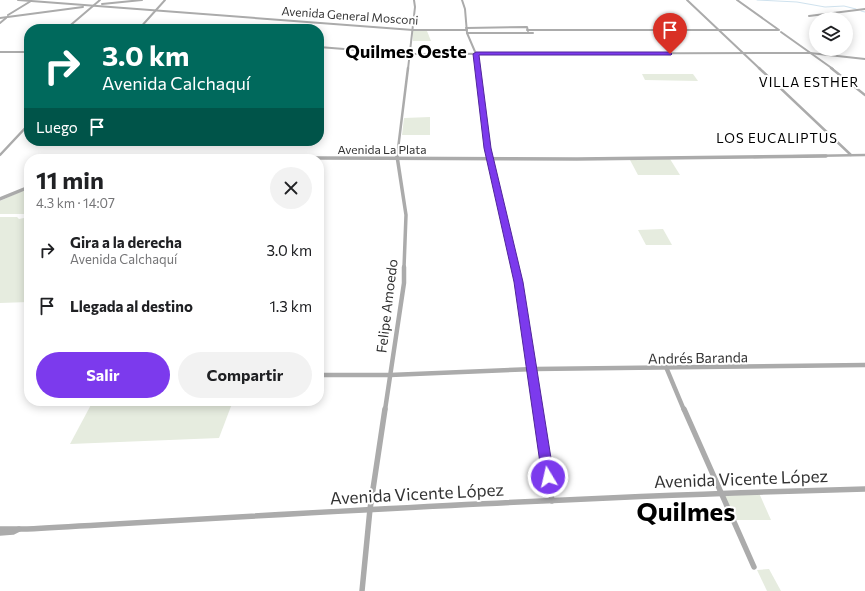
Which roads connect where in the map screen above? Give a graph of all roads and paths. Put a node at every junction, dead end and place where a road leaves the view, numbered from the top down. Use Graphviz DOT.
graph roads {
  1 [pos="18,0"];
  2 [pos="24,0"];
  3 [pos="32,0"];
  4 [pos="100,0"];
  5 [pos="142,0"];
  6 [pos="165,0"];
  7 [pos="414,0"];
  8 [pos="462,0"];
  9 [pos="688,0"];
  10 [pos="737,0"];
  11 [pos="94,6"];
  12 [pos="865,9"];
  13 [pos="859,10"];
  14 [pos="156,11"];
  15 [pos="15,14"];
  16 [pos="8,16"];
  17 [pos="0,18"];
  18 [pos="0,23"];
  19 [pos="72,24"];
  20 [pos="144,24"];
  21 [pos="466,29"];
  22 [pos="411,30"];
  23 [pos="528,30"];
  24 [pos="718,30"];
  25 [pos="780,31"];
  26 [pos="467,33"];
  27 [pos="324,47"];
  28 [pos="809,51"];
  29 [pos="24,52"];
  30 [pos="0,53"];
  31 [pos="410,54"];
  32 [pos="476,54"];
  33 [pos="743,54"];
  34 [pos="809,54"];
  35 [pos="815,56"];
  36 [pos="834,56"];
  37 [pos="865,59"];
  38 [pos="865,95"];
  39 [pos="24,129"];
  40 [pos="0,155"];
  41 [pos="851,155"];
  42 [pos="865,155"];
  43 [pos="324,158"];
  44 [pos="397,159"];
  45 [pos="490,159"];
  46 [pos="24,189"];
  47 [pos="0,199"];
  48 [pos="865,366"];
  49 [pos="667,368"];
  50 [pos="531,370"];
  51 [pos="324,375"];
  52 [pos="390,375"];
  53 [pos="865,489"];
  54 [pos="721,492"];
  55 [pos="552,501"];
  56 [pos="370,509"];
  57 [pos="0,529"];
  58 [pos="19,529"];
  59 [pos="0,533"];
  60 [pos="754,567"];
  61 [pos="362,591"];
  1 -- 3 [label="main road"];
  2 -- 3 [label="main road"];
  3 -- 11 [label="main road, Avenida General Mosconi"];
  3 -- 11 [label="main road, Avenida General Mosconi"];
  3 -- 15 [label="main road"];
  4 -- 11 [label="main road"];
  5 -- 11 [label="main road"];
  6 -- 14 [label="main road"];
  7 -- 22 [label="main road, Felipe Amoedo"];
  8 -- 21 [label="main road"];
  9 -- 24 [label="main road"];
  10 -- 25 [label="main road"];
  11 -- 14 [label="main road, Avenida General Mosconi"];
  11 -- 15 [label="main road"];
  11 -- 19 [label="main road"];
  12 -- 13 [label="main road"];
  13 -- 13 [label="main road"];
  14 -- 20 [label="main road"];
  14 -- 22 [label="main road, Avenida General Mosconi"];
  15 -- 16 [label="main road"];
  16 -- 17 [label="main road"];
  16 -- 18 [label="main road"];
  21 -- 22 [label="main road, Avenida General Mosconi"];
  21 -- 23 [label="main road, Avenida General Mosconi"];
  21 -- 26 [label="main road"];
  22 -- 31 [label="main road, Felipe Amoedo"];
  23 -- 24 [label="main road"];
  23 -- 26 [label="main road"];
  24 -- 25 [label="main road"];
  24 -- 33 [label="main road"];
  25 -- 28 [label="main road"];
  26 -- 32 [label="main road"];
  27 -- 31 [label="main road"];
  29 -- 30 [label="main road"];
  31 -- 32 [label="main road"];
  31 -- 44 [label="main road, Felipe Amoedo"];
  32 -- 33 [label="main road"];
  32 -- 45 [label="main road"];
  33 -- 34 [label="main road"];
  33 -- 41 [label="main road"];
  35 -- 38 [label="main road"];
  36 -- 37 [label="main road"];
  39 -- 40 [label="main road"];
  41 -- 42 [label="main road, Avenida La Plata"];
  41 -- 45 [label="main road, Avenida La Plata"];
  43 -- 44 [label="main road, Avenida La Plata"];
  44 -- 45 [label="main road, Avenida La Plata"];
  44 -- 52 [label="main road, Felipe Amoedo"];
  45 -- 50 [label="main road"];
  46 -- 47 [label="main road"];
  48 -- 49 [label="main road, Andrés Baranda"];
  49 -- 50 [label="main road, Andrés Baranda"];
  49 -- 54 [label="main road"];
  50 -- 52 [label="main road, Andrés Baranda"];
  50 -- 55 [label="main road"];
  51 -- 52 [label="main road, Andrés Baranda"];
  52 -- 56 [label="main road, Felipe Amoedo"];
  53 -- 54 [label="main road, Avenida Vicente López"];
  54 -- 55 [label="main road, Avenida Vicente López"];
  54 -- 60 [label="main road"];
  55 -- 56 [label="main road, Avenida Vicente López"];
  56 -- 58 [label="main road, Avenida Vicente López"];
  56 -- 61 [label="main road, Felipe Amoedo"];
  57 -- 58 [label="main road"];
  58 -- 59 [label="main road"];
}
